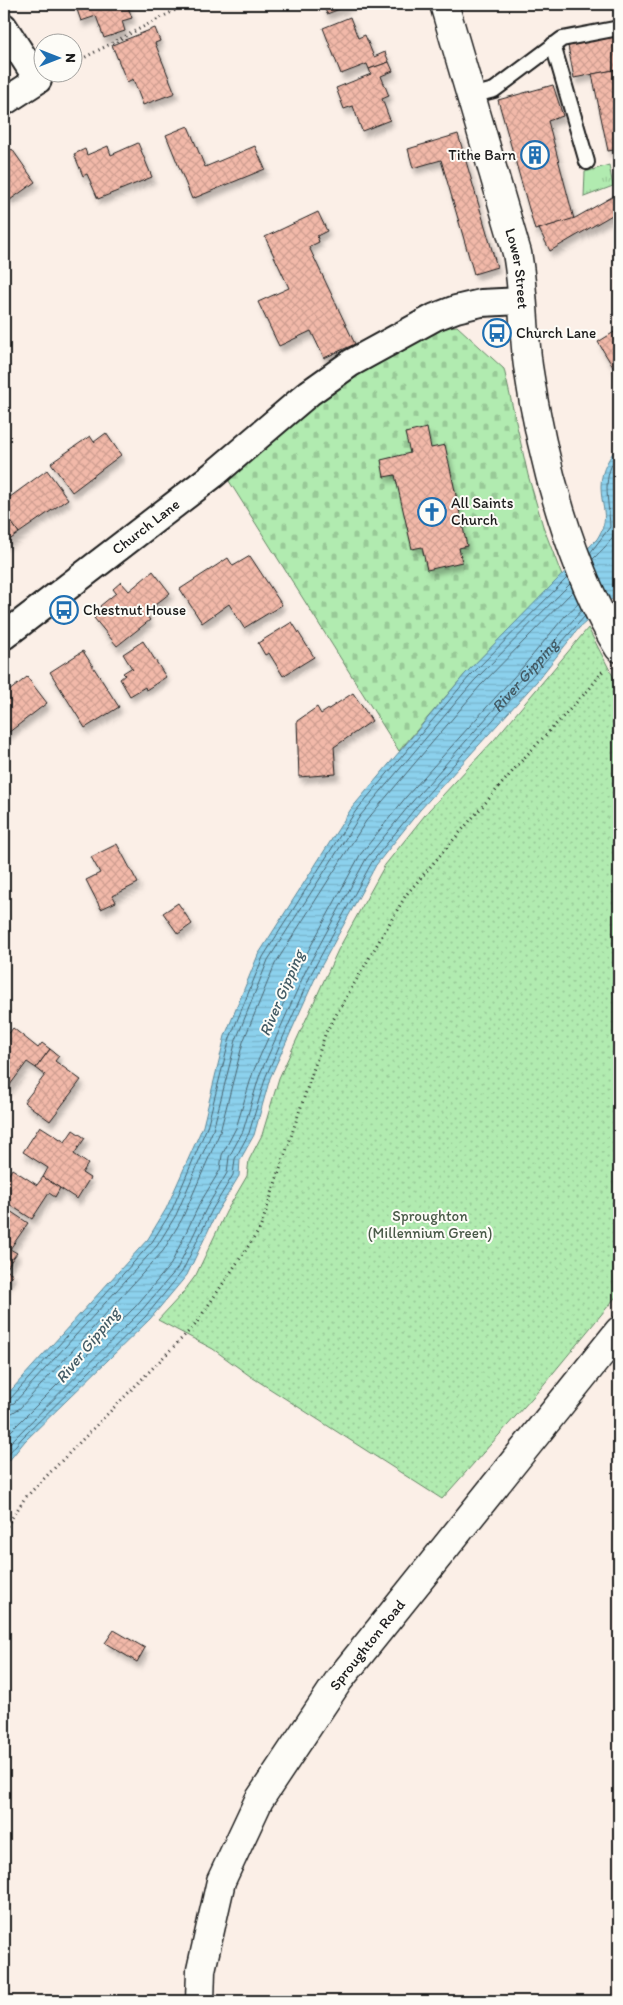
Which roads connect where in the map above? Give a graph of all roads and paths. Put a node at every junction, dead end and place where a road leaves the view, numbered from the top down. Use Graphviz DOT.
graph roads {
  1 [pos="187,4"];
  2 [pos="444,4"];
  3 [pos="4,27"];
  4 [pos="619,28"];
  5 [pos="554,45"];
  6 [pos="82,59"];
  7 [pos="471,96"];
  8 [pos="4,102"];
  9 [pos="587,162"];
  10 [pos="523,301"];
  11 [pos="4,636"];
  12 [pos="615,640"];
  13 [pos="619,1331"];
  14 [pos="4,1530"];
  15 [pos="200,2001"];
  1 -- 6 [label="path"];
  2 -- 7 [label="street, Lower Street"];
  3 -- 8 [label="street"];
  4 -- 5 [label="lane"];
  5 -- 7 [label="lane"];
  5 -- 9 [label="lane"];
  7 -- 10 [label="street, Lower Street"];
  10 -- 11 [label="street, Church Lane"];
  10 -- 12 [label="street, Lower Street"];
  12 -- 14 [label="path"];
  13 -- 15 [label="street, Sproughton Road"];
}
